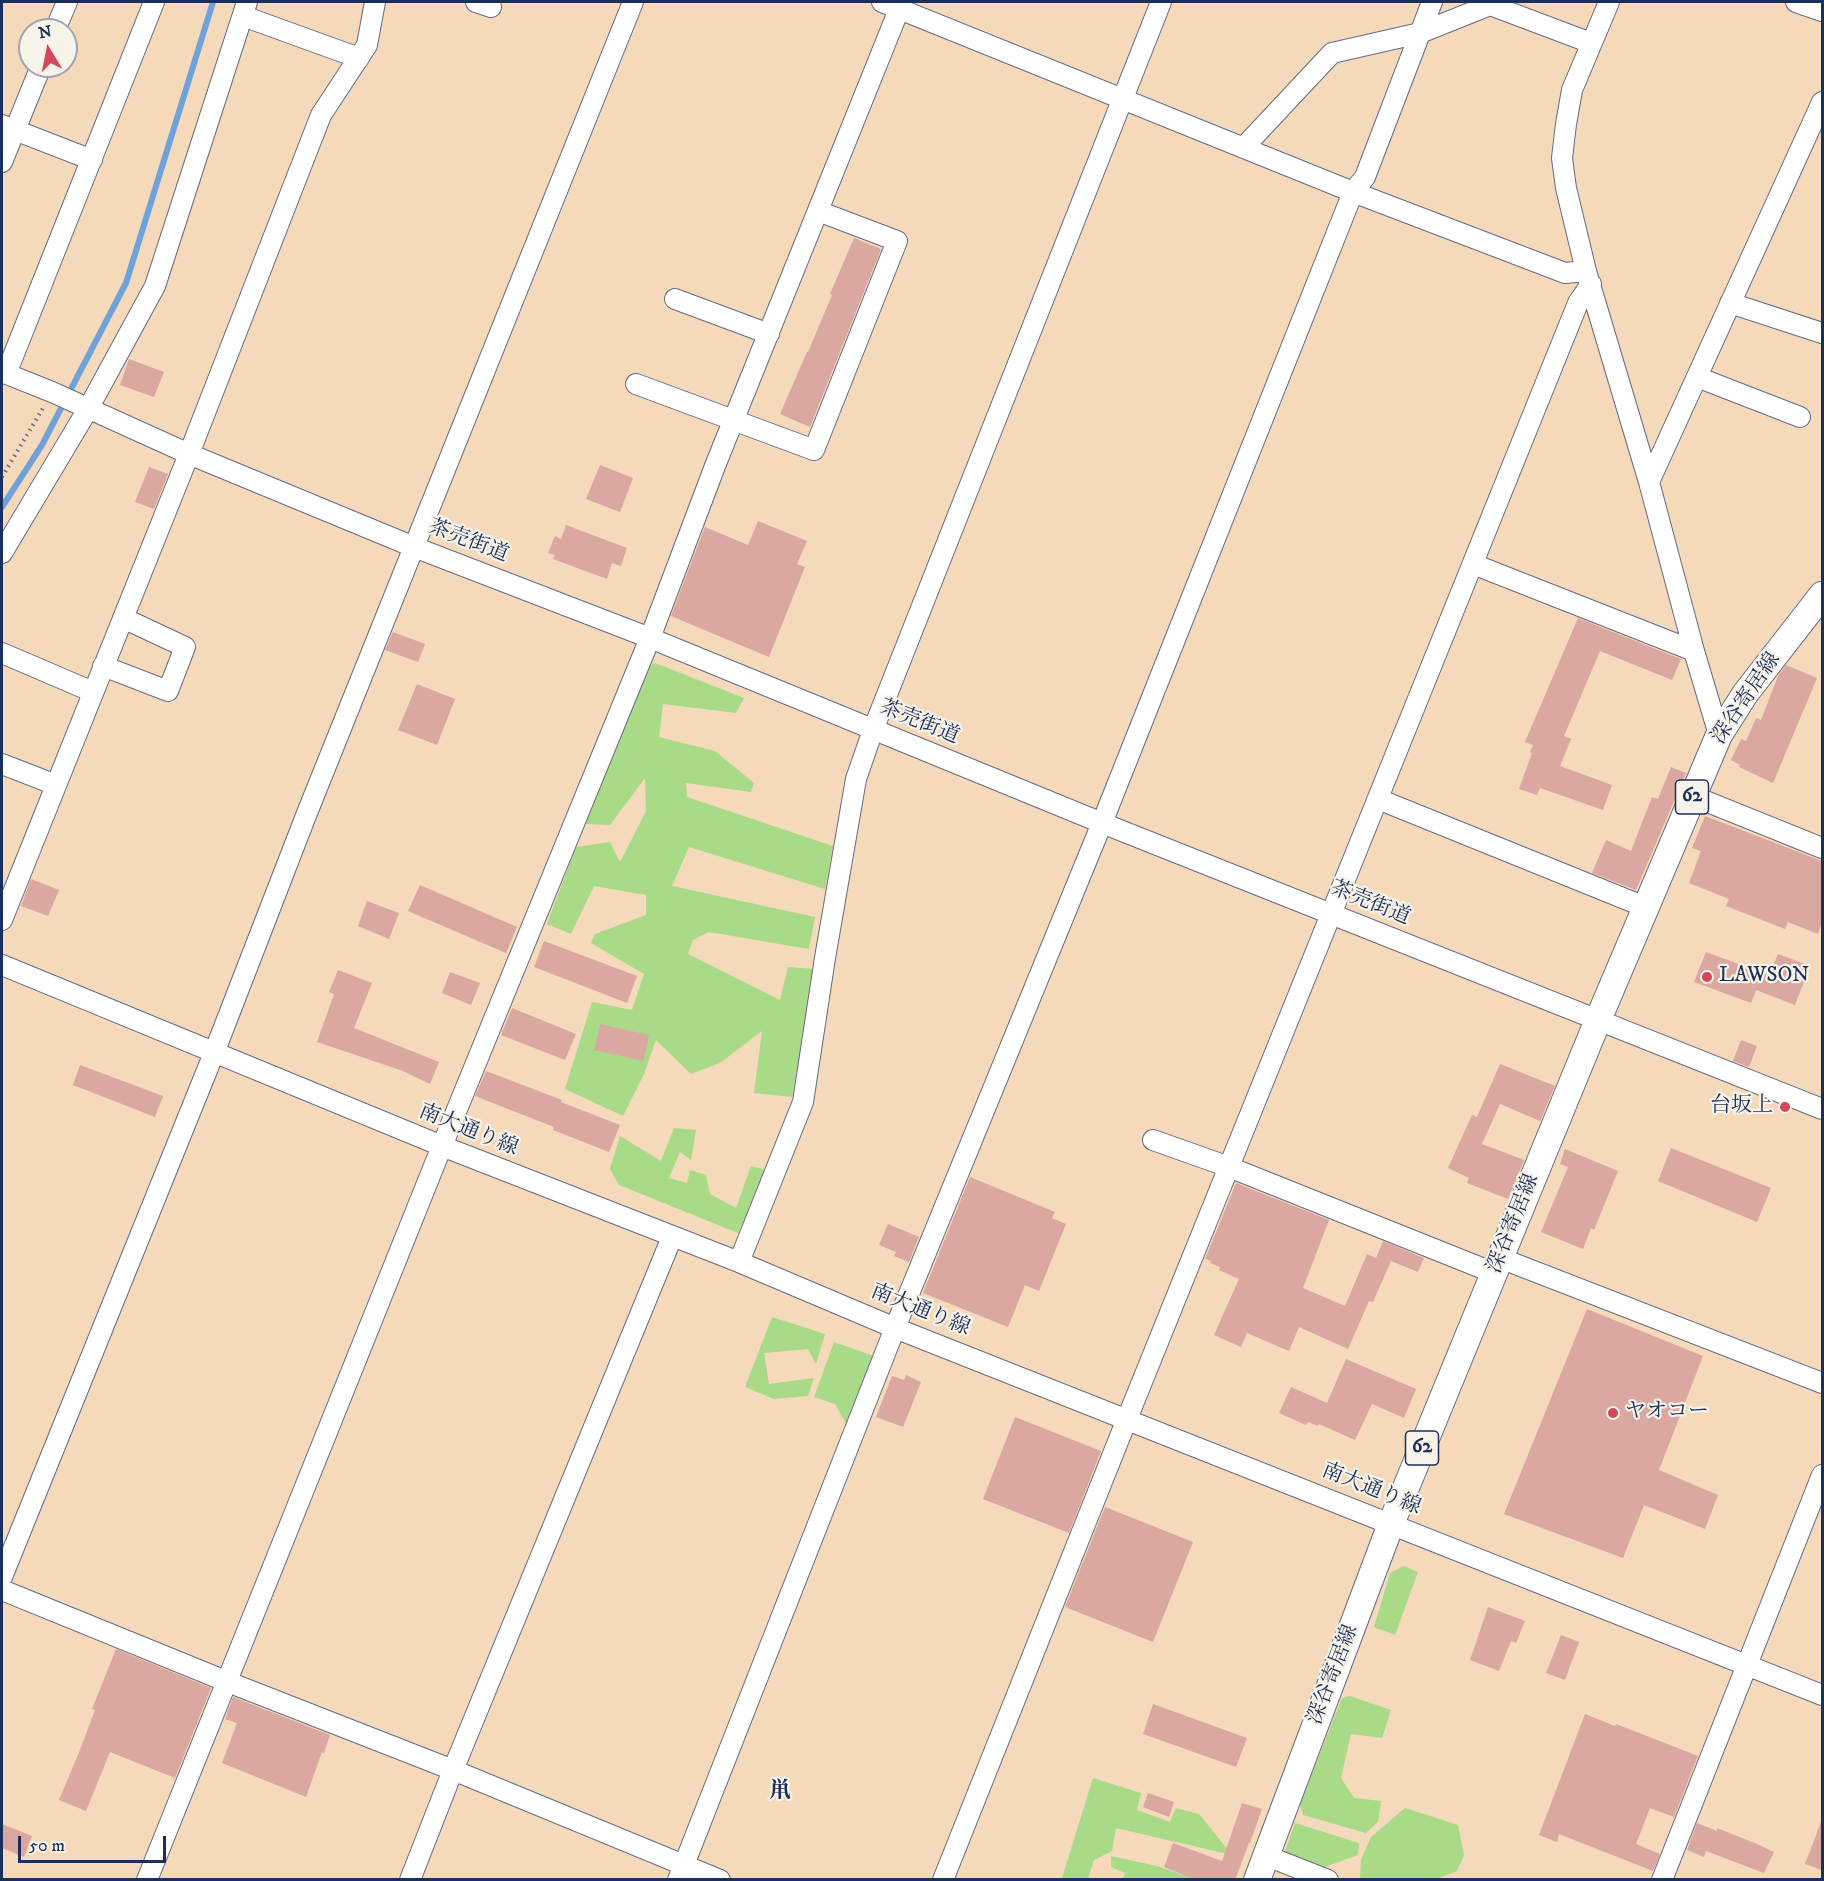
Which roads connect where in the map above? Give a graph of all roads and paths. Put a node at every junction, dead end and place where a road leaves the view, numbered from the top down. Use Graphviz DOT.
graph roads {
  1 [pos="67,2"];
  2 [pos="154,2"];
  3 [pos="375,2"];
  4 [pos="633,2"];
  5 [pos="1161,2"];
  6 [pos="1432,2"];
  7 [pos="1610,2"];
  8 [pos="1796,2"];
  9 [pos="894,4"];
  10 [pos="245,9"];
  11 [pos="1822,11"];
  12 [pos="60,18"];
  13 [pos="1420,33"];
  14 [pos="1592,43"];
  15 [pos="359,58"];
  16 [pos="34,78"];
  17 [pos="1121,99"];
  18 [pos="1822,102"];
  19 [pos="8,128"];
  20 [pos="1243,148"];
  21 [pos="92,160"];
  22 [pos="2,162"];
  23 [pos="1353,192"];
  24 [pos="818,211"];
  25 [pos="1588,277"];
  26 [pos="675,299"];
  27 [pos="1730,303"];
  28 [pos="1822,333"];
  29 [pos="769,334"];
  30 [pos="4,373"];
  31 [pos="1697,377"];
  32 [pos="636,384"];
  33 [pos="52,392"];
  34 [pos="85,407"];
  35 [pos="1800,417"];
  36 [pos="733,421"];
  37 [pos="189,454"];
  38 [pos="2,477"];
  39 [pos="1649,482"];
  40 [pos="414,547"];
  41 [pos="2,553"];
  42 [pos="1473,564"];
  43 [pos="1819,606"];
  44 [pos="123,618"];
  45 [pos="650,638"];
  46 [pos="1694,651"];
  47 [pos="2,653"];
  48 [pos="103,666"];
  49 [pos="93,692"];
  50 [pos="873,730"];
  51 [pos="1719,735"];
  52 [pos="2,764"];
  53 [pos="56,785"];
  54 [pos="1693,796"];
  55 [pos="1378,799"];
  56 [pos="1102,823"];
  57 [pos="1822,848"];
  58 [pos="1645,907"];
  59 [pos="1332,915"];
  60 [pos="2,920"];
  61 [pos="2,965"];
  62 [pos="1598,1020"];
  63 [pos="214,1053"];
  64 [pos="1822,1109"];
  65 [pos="1153,1140"];
  66 [pos="442,1146"];
  67 [pos="1228,1167"];
  68 [pos="672,1237"];
  69 [pos="739,1262"];
  70 [pos="1497,1266"];
  71 [pos="895,1328"];
  72 [pos="1822,1383"];
  73 [pos="1127,1419"];
  74 [pos="1822,1475"];
  75 [pos="1391,1524"];
  76 [pos="2,1577"];
  77 [pos="2,1590"];
  78 [pos="1747,1667"];
  79 [pos="228,1682"];
  80 [pos="1822,1695"];
  81 [pos="453,1770"];
  82 [pos="1267,1856"];
  83 [pos="681,1873"];
  84 [pos="147,1880"];
  85 [pos="410,1880"];
  86 [pos="720,1880"];
  87 [pos="943,1880"];
  88 [pos="1257,1880"];
  89 [pos="1328,1880"];
  90 [pos="1662,1880"];
  1 -- 12 [label="street"];
  2 -- 21 [label="street"];
  3 -- 15 [label="street"];
  4 -- 40 [label="street"];
  5 -- 17 [label="street"];
  6 -- 13 [label="street"];
  7 -- 14 [label="street"];
  8 -- 11 [label="street"];
  9 -- 17 [label="street"];
  9 -- 24 [label="street"];
  10 -- 15 [label="street"];
  10 -- 34 [label="street"];
  13 -- 14 [label="street"];
  13 -- 20 [label="street"];
  13 -- 23 [label="street"];
  14 -- 25 [label="street"];
  15 -- 37 [label="street"];
  16 -- 19 [label="street"];
  17 -- 20 [label="street"];
  17 -- 50 [label="street"];
  18 -- 27 [label="street"];
  19 -- 21 [label="street"];
  19 -- 22 [label="street"];
  20 -- 23 [label="street"];
  21 -- 30 [label="street"];
  23 -- 25 [label="street"];
  23 -- 56 [label="street"];
  24 -- 29 [label="street"];
  24 -- 36 [label="street"];
  25 -- 39 [label="street"];
  25 -- 42 [label="street"];
  26 -- 29 [label="street"];
  27 -- 28 [label="street"];
  27 -- 31 [label="street"];
  29 -- 36 [label="street"];
  30 -- 33 [label="street, 茶売街道"];
  31 -- 35 [label="street"];
  31 -- 39 [label="street"];
  32 -- 36 [label="street"];
  33 -- 34 [label="street, 茶売街道"];
  33 -- 38 [label="path"];
  34 -- 37 [label="street, 茶売街道"];
  34 -- 41 [label="street"];
  36 -- 45 [label="street"];
  37 -- 40 [label="street, 茶売街道"];
  37 -- 44 [label="street"];
  39 -- 46 [label="street"];
  40 -- 45 [label="street, 茶売街道"];
  40 -- 63 [label="street"];
  42 -- 46 [label="street"];
  42 -- 55 [label="street"];
  43 -- 51 [label="main road, 深谷寄居線 / 62"];
  44 -- 48 [label="street"];
  44 -- 48 [label="street"];
  45 -- 50 [label="street, 茶売街道"];
  45 -- 66 [label="street"];
  46 -- 51 [label="street"];
  47 -- 49 [label="street"];
  48 -- 49 [label="street"];
  49 -- 53 [label="street"];
  50 -- 56 [label="street, 茶売街道"];
  50 -- 69 [label="street"];
  51 -- 54 [label="main road, 深谷寄居線 / 62"];
  52 -- 53 [label="street"];
  53 -- 60 [label="street"];
  54 -- 57 [label="street"];
  54 -- 58 [label="main road, 深谷寄居線 / 62"];
  55 -- 58 [label="street"];
  55 -- 59 [label="street"];
  56 -- 59 [label="street, 茶売街道"];
  56 -- 71 [label="street"];
  58 -- 62 [label="main road, 深谷寄居線 / 62"];
  59 -- 62 [label="street, 茶売街道"];
  59 -- 67 [label="street"];
  61 -- 63 [label="street, 南大通り線"];
  62 -- 64 [label="street, 茶売街道"];
  62 -- 70 [label="main road, 深谷寄居線 / 62"];
  63 -- 66 [label="street, 南大通り線"];
  63 -- 76 [label="street"];
  65 -- 67 [label="street"];
  66 -- 68 [label="street, 南大通り線"];
  66 -- 79 [label="street"];
  67 -- 70 [label="street"];
  67 -- 73 [label="street"];
  68 -- 69 [label="street, 南大通り線"];
  68 -- 81 [label="street"];
  69 -- 71 [label="street, 南大通り線"];
  70 -- 72 [label="street"];
  70 -- 75 [label="main road, 深谷寄居線 / 62"];
  71 -- 73 [label="street, 南大通り線"];
  71 -- 83 [label="street"];
  73 -- 75 [label="street, 南大通り線"];
  73 -- 87 [label="street"];
  74 -- 78 [label="street"];
  75 -- 78 [label="street, 南大通り線"];
  75 -- 82 [label="main road, 深谷寄居線 / 62"];
  77 -- 79 [label="street"];
  78 -- 80 [label="street, 南大通り線"];
  78 -- 90 [label="street"];
  79 -- 81 [label="street"];
  79 -- 84 [label="street"];
  81 -- 83 [label="street"];
  81 -- 85 [label="street"];
  82 -- 88 [label="main road, 深谷寄居線 / 62"];
  82 -- 89 [label="street"];
  83 -- 86 [label="street"];
}
